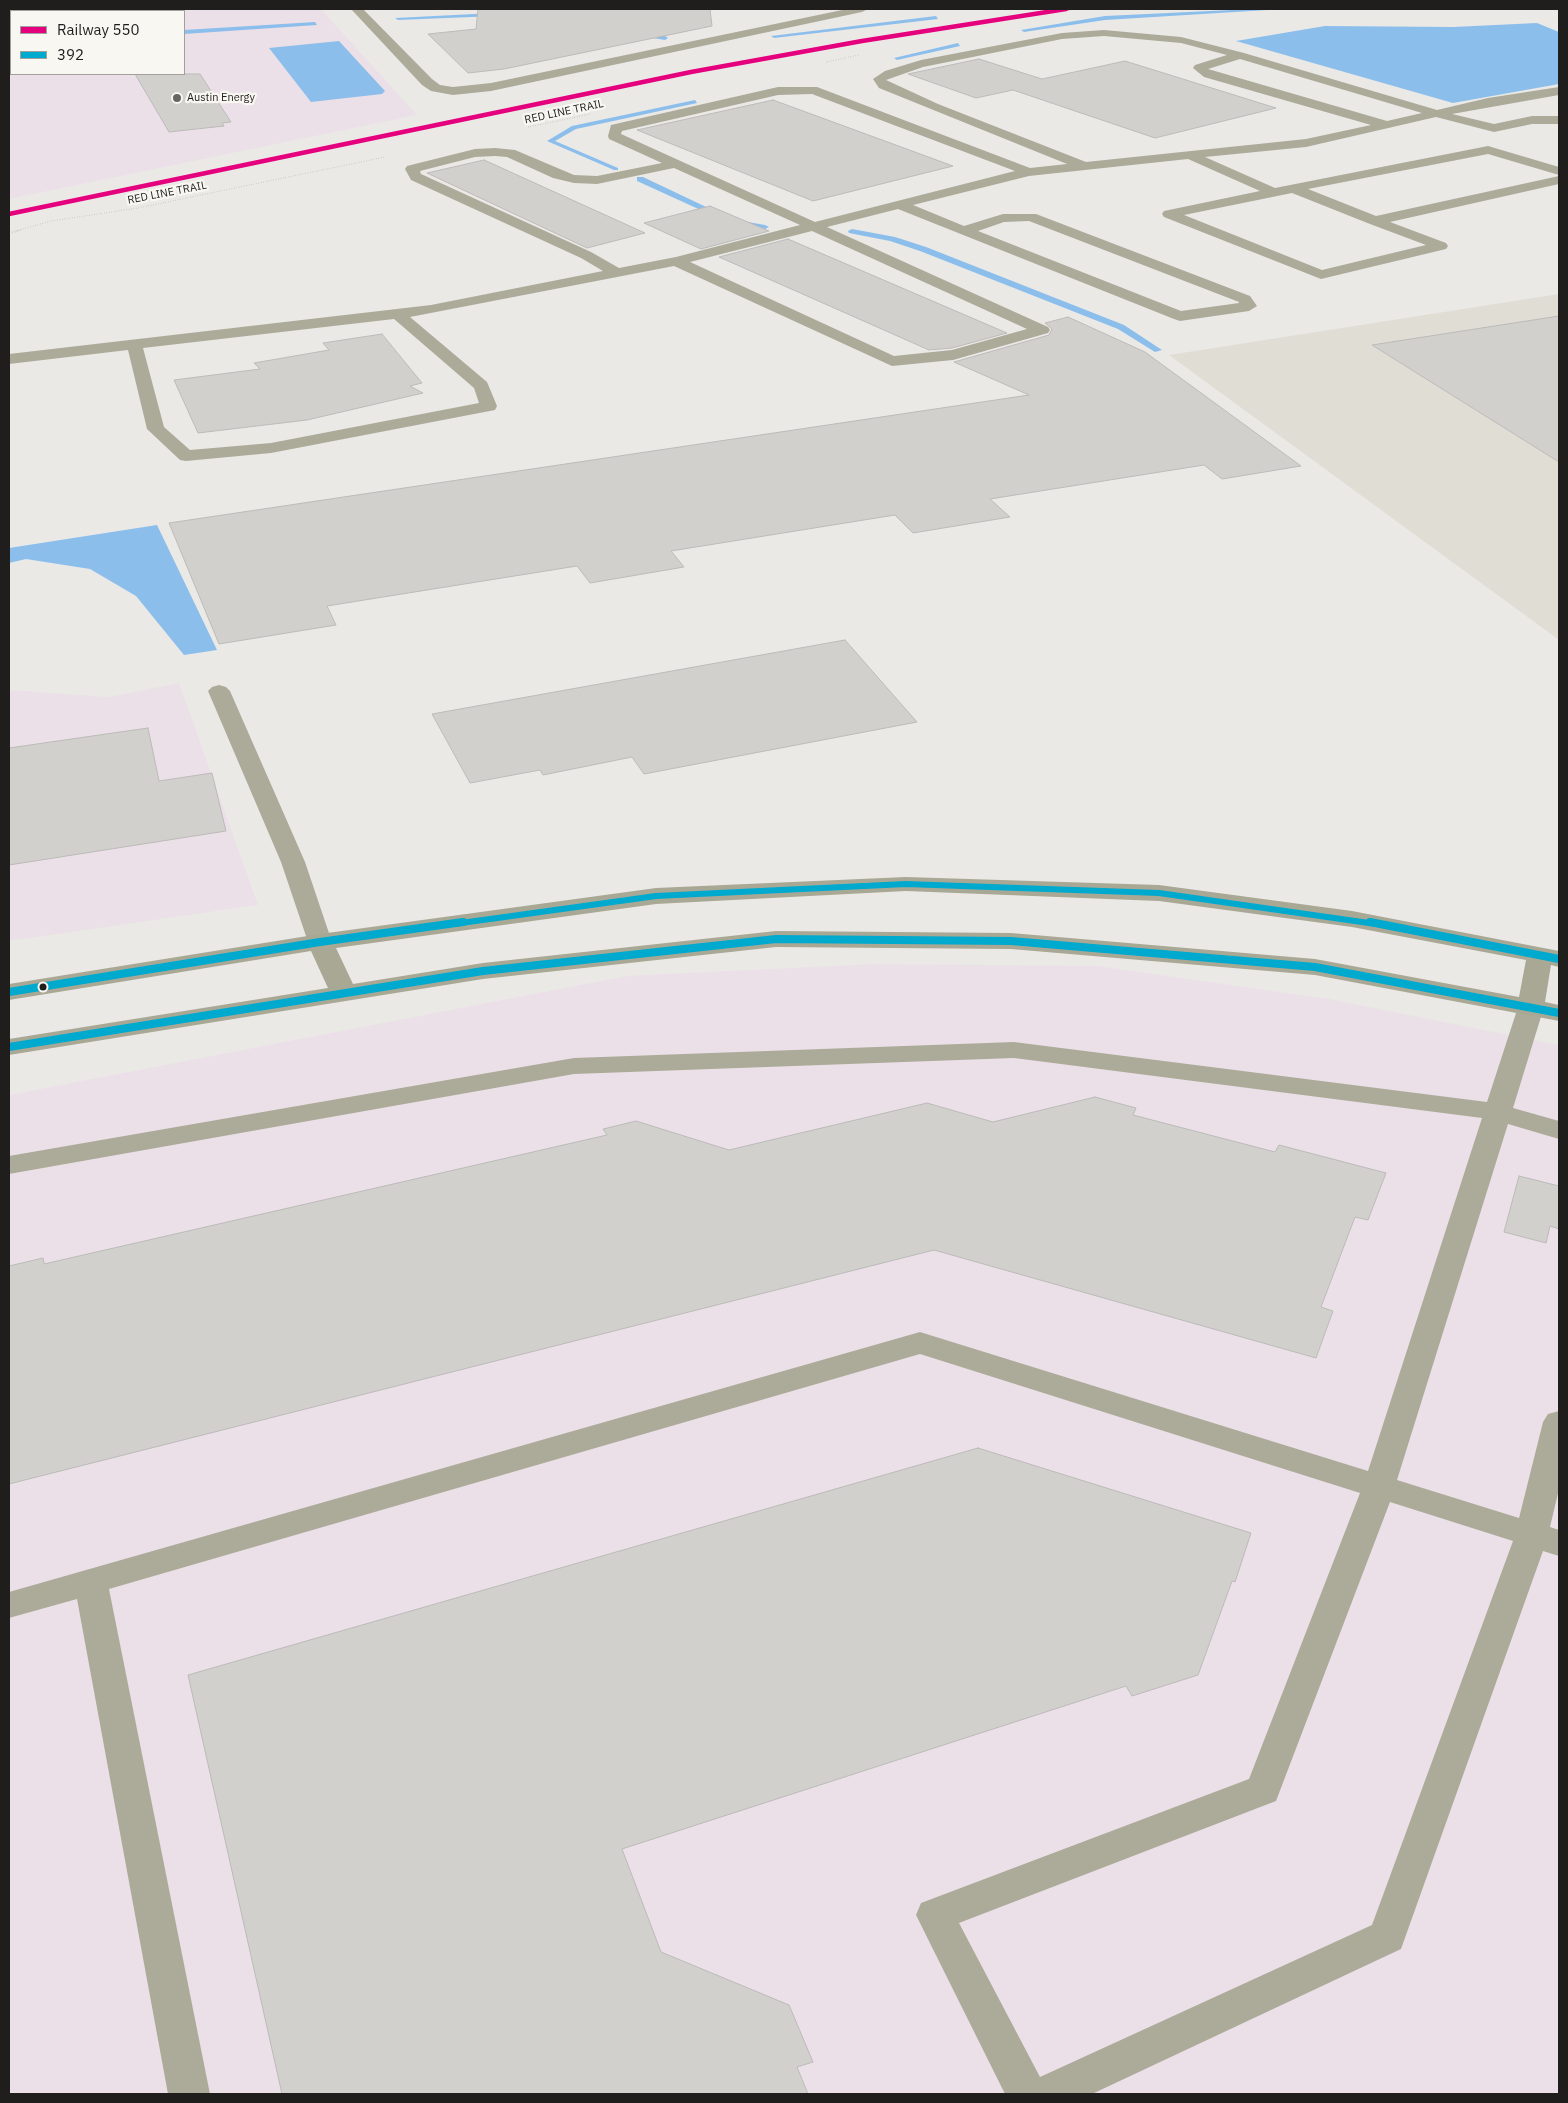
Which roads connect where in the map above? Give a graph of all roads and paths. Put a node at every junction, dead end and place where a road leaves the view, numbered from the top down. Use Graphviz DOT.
graph roads {
  1 [pos="361,9"];
  2 [pos="862,9"];
  3 [pos="868,54"];
  4 [pos="1240,55"];
  5 [pos="820,64"];
  6 [pos="1559,91"];
  7 [pos="598,112"];
  8 [pos="1433,114"];
  9 [pos="1559,120"];
  10 [pos="1387,125"];
  11 [pos="521,129"];
  12 [pos="387,156"];
  13 [pos="1190,156"];
  14 [pos="676,164"];
  15 [pos="1087,167"];
  16 [pos="1559,171"];
  17 [pos="1029,172"];
  18 [pos="1559,180"];
  19 [pos="1293,188"];
  20 [pos="1274,192"];
  21 [pos="900,205"];
  22 [pos="1375,221"];
  23 [pos="815,227"];
  24 [pos="965,230"];
  25 [pos="9,233"];
  26 [pos="676,262"];
  27 [pos="617,273"];
  28 [pos="397,314"];
  29 [pos="134,344"];
  30 [pos="9,359"];
  31 [pos="219,691"];
  32 [pos="320,942"];
  33 [pos="1550,957"];
  34 [pos="9,992"];
  35 [pos="344,994"];
  36 [pos="1545,1010"];
  37 [pos="9,1047"];
  38 [pos="1498,1112"];
  39 [pos="1559,1130"];
  40 [pos="9,1165"];
  41 [pos="1559,1422"];
  42 [pos="1379,1487"];
  43 [pos="1545,1539"];
  44 [pos="90,1582"];
  45 [pos="9,1606"];
  46 [pos="189,2094"];
  47 [pos="1026,2094"];
  48 [pos="1048,2094"];
  1 -- 2 [label="street"];
  3 -- 5 [label="path"];
  4 -- 8 [label="lane"];
  4 -- 10 [label="lane"];
  4 -- 15 [label="lane"];
  6 -- 8 [label="lane"];
  7 -- 11 [label="path, RED LINE TRAIL"];
  8 -- 9 [label="lane"];
  8 -- 10 [label="lane"];
  10 -- 13 [label="lane"];
  12 -- 25 [label="path, RED LINE TRAIL"];
  13 -- 15 [label="lane"];
  13 -- 20 [label="lane"];
  14 -- 17 [label="lane"];
  14 -- 23 [label="lane"];
  14 -- 27 [label="lane"];
  15 -- 17 [label="lane"];
  16 -- 19 [label="lane"];
  17 -- 21 [label="lane"];
  18 -- 22 [label="lane"];
  19 -- 20 [label="lane"];
  19 -- 22 [label="lane"];
  20 -- 22 [label="lane"];
  21 -- 23 [label="lane"];
  21 -- 24 [label="lane"];
  23 -- 26 [label="lane"];
  23 -- 26 [label="lane"];
  24 -- 24 [label="lane"];
  26 -- 27 [label="lane"];
  27 -- 28 [label="lane"];
  28 -- 29 [label="lane"];
  28 -- 29 [label="lane"];
  29 -- 30 [label="lane"];
  31 -- 32 [label="lane"];
  32 -- 33 [label="main road"];
  32 -- 34 [label="main road"];
  32 -- 35 [label="main road"];
  33 -- 36 [label="main road"];
  35 -- 36 [label="main road"];
  35 -- 37 [label="main road"];
  36 -- 38 [label="lane"];
  38 -- 39 [label="lane"];
  38 -- 40 [label="lane"];
  38 -- 42 [label="lane"];
  41 -- 43 [label="lane"];
  42 -- 43 [label="lane"];
  42 -- 44 [label="lane"];
  42 -- 47 [label="lane"];
  43 -- 48 [label="lane"];
  44 -- 45 [label="lane"];
  44 -- 46 [label="lane"];
}
